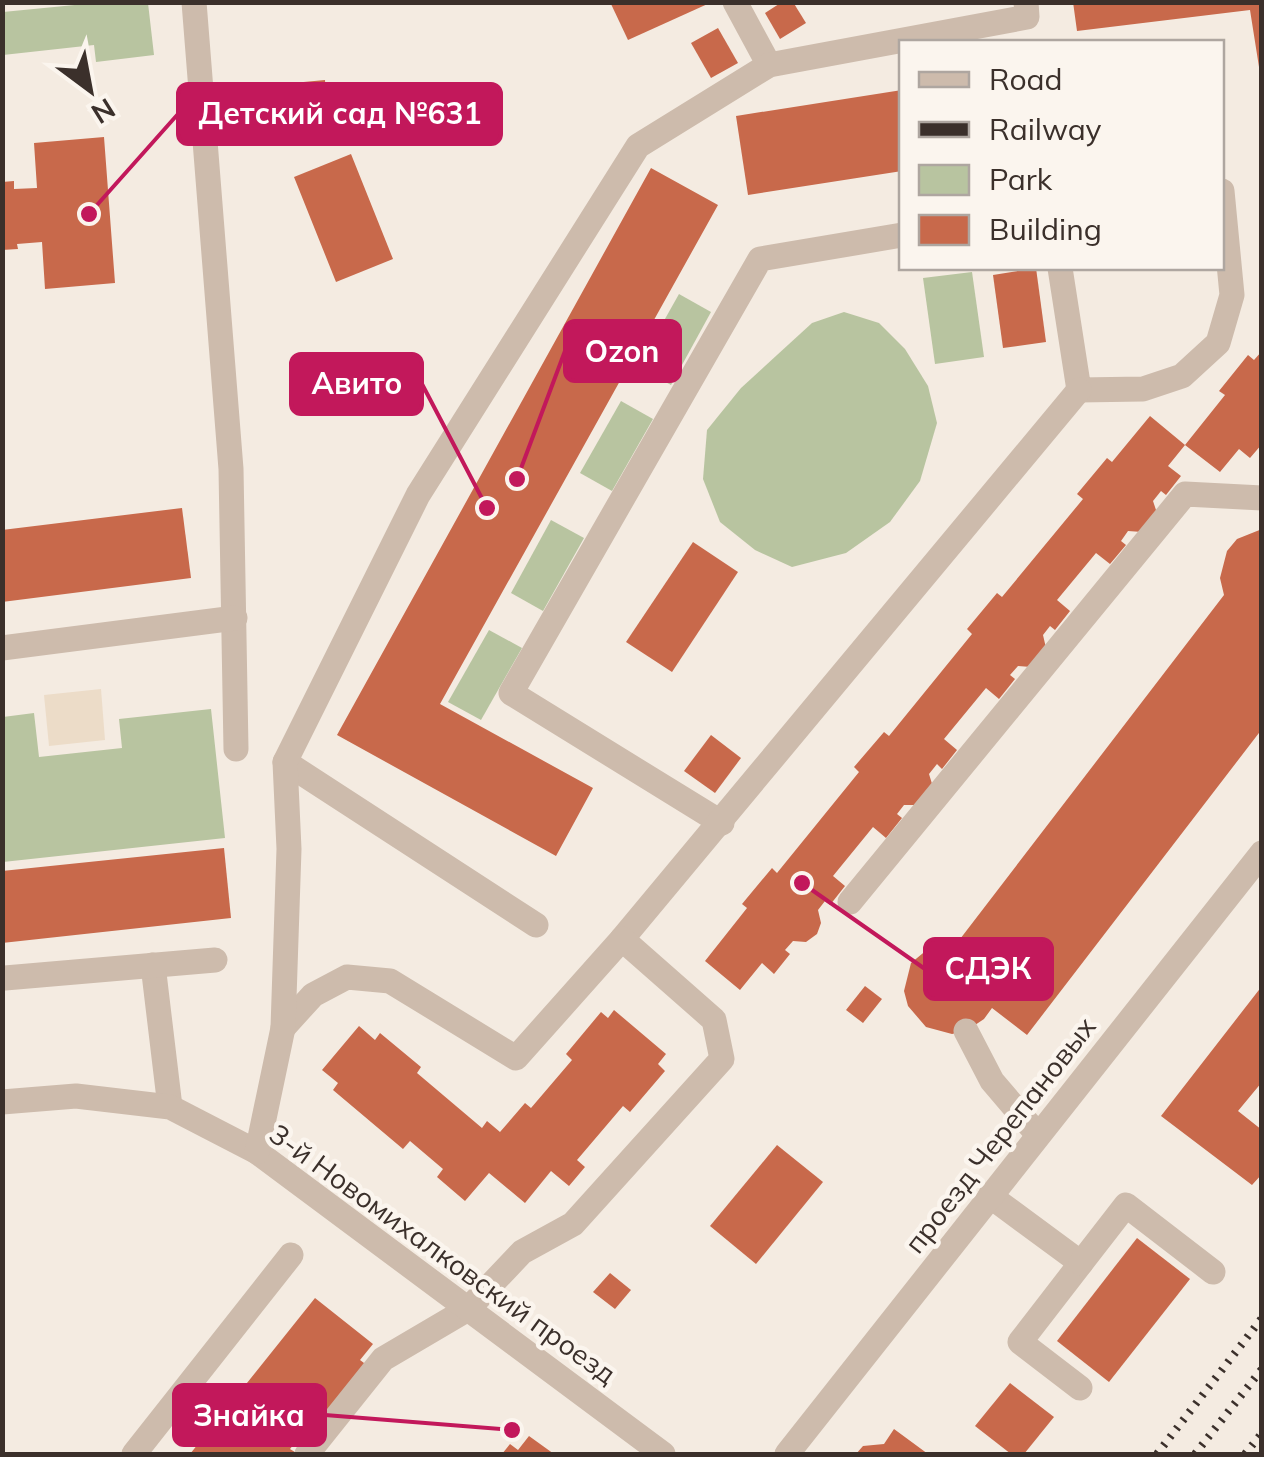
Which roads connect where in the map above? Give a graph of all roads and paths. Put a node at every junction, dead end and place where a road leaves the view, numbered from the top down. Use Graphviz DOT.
graph roads {
  1 [pos="194,2"];
  2 [pos="735,2"];
  3 [pos="1028,21"];
  4 [pos="914,40"];
  5 [pos="899,42"];
  6 [pos="769,64"];
  7 [pos="1224,212"];
  8 [pos="899,236"];
  9 [pos="1060,270"];
  10 [pos="1080,390"];
  11 [pos="1262,498"];
  12 [pos="235,618"];
  13 [pos="2,648"];
  14 [pos="236,749"];
  15 [pos="285,762"];
  16 [pos="722,823"];
  17 [pos="1262,853"];
  18 [pos="850,902"];
  19 [pos="536,924"];
  20 [pos="622,939"];
  21 [pos="215,960"];
  22 [pos="153,965"];
  23 [pos="5,978"];
  24 [pos="284,1028"];
  25 [pos="966,1031"];
  26 [pos="2,1102"];
  27 [pos="170,1108"];
  28 [pos="1038,1135"];
  29 [pos="257,1152"];
  30 [pos="990,1196"];
  31 [pos="292,1255"];
  32 [pos="1081,1263"];
  33 [pos="1212,1272"];
  34 [pos="468,1309"];
  35 [pos="1080,1388"];
  36 [pos="134,1454"];
  37 [pos="307,1454"];
  38 [pos="663,1454"];
  39 [pos="787,1454"];
  1 -- 12 [label="street"];
  2 -- 6 [label="street"];
  3 -- 4 [label="street"];
  5 -- 6 [label="street"];
  6 -- 15 [label="street"];
  7 -- 10 [label="street"];
  8 -- 16 [label="street"];
  9 -- 10 [label="street"];
  10 -- 16 [label="street"];
  11 -- 18 [label="street"];
  12 -- 13 [label="street"];
  12 -- 14 [label="street"];
  15 -- 19 [label="street"];
  15 -- 24 [label="street"];
  16 -- 20 [label="street"];
  17 -- 28 [label="street, проезд Черепановых"];
  20 -- 24 [label="street"];
  20 -- 34 [label="street"];
  21 -- 22 [label="street"];
  22 -- 23 [label="street"];
  22 -- 27 [label="street"];
  24 -- 29 [label="street"];
  25 -- 28 [label="street"];
  26 -- 27 [label="street, 3-й Новомихалковский проезд"];
  27 -- 29 [label="street, 3-й Новомихалковский проезд"];
  28 -- 30 [label="street, проезд Черепановых"];
  29 -- 34 [label="street, 3-й Новомихалковский проезд"];
  30 -- 32 [label="street"];
  30 -- 39 [label="street, проезд Черепановых"];
  31 -- 36 [label="street"];
  32 -- 33 [label="street"];
  32 -- 35 [label="street"];
  34 -- 37 [label="street"];
  34 -- 38 [label="street, 3-й Новомихалковский проезд"];
}
